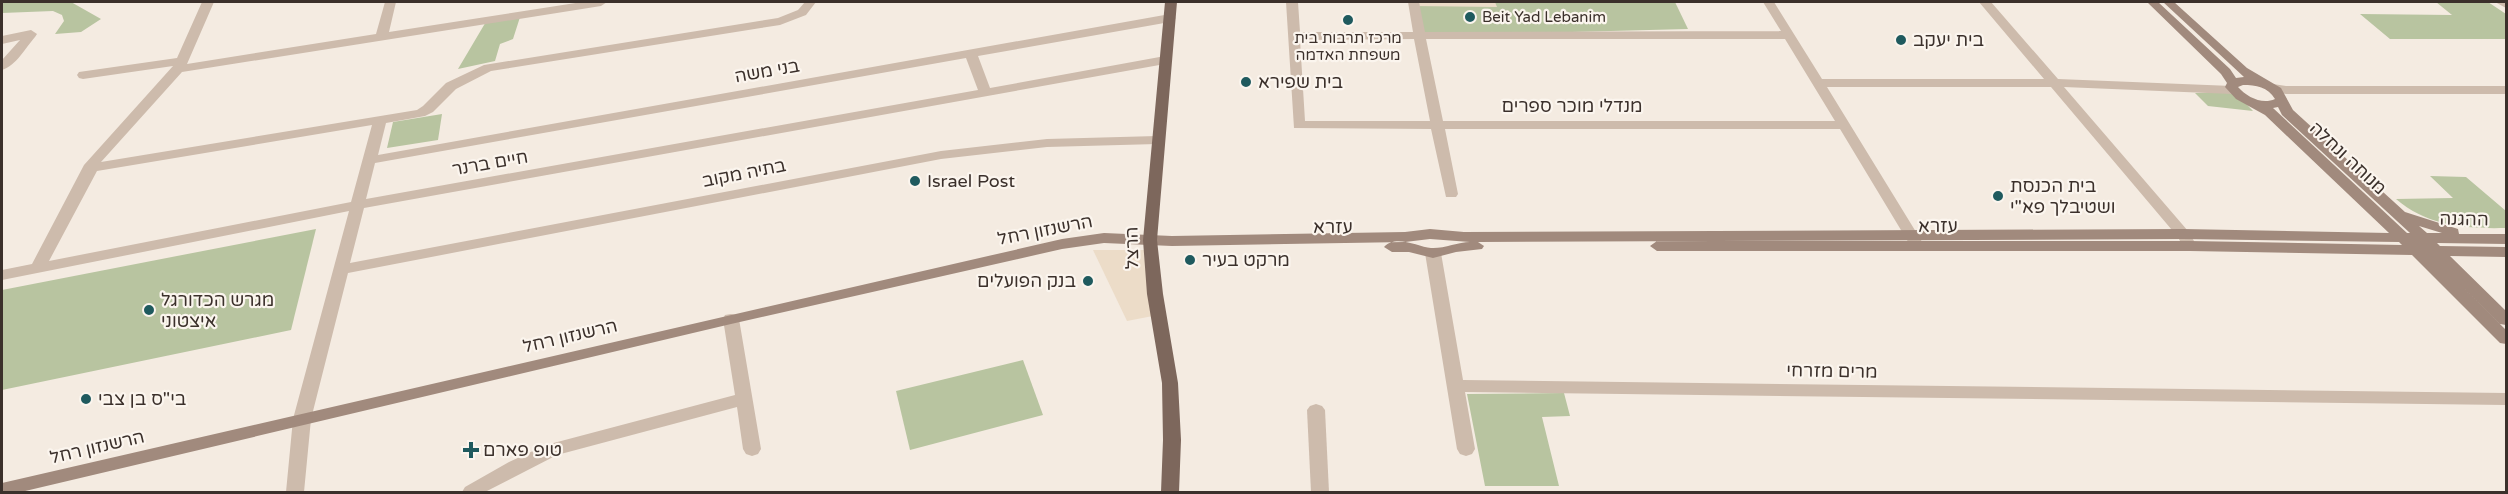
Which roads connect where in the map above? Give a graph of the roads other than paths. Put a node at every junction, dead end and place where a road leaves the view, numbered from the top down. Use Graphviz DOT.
graph roads {
  1 [pos="208,2"];
  2 [pos="390,2"];
  3 [pos="601,2"];
  4 [pos="810,2"];
  5 [pos="1171,2"];
  6 [pos="1292,2"];
  7 [pos="1413,2"];
  8 [pos="1769,2"];
  9 [pos="1986,2"];
  10 [pos="2152,2"];
  11 [pos="2168,2"];
  12 [pos="2501,2"];
  13 [pos="2506,5"];
  14 [pos="1170,18"];
  15 [pos="382,35"];
  16 [pos="1790,35"];
  17 [pos="1294,36"];
  18 [pos="1419,36"];
  19 [pos="2,39"];
  20 [pos="971,54"];
  21 [pos="1166,60"];
  22 [pos="180,65"];
  23 [pos="2,66"];
  24 [pos="83,75"];
  25 [pos="2053,82"];
  26 [pos="1818,83"];
  27 [pos="2233,86"];
  28 [pos="2269,86"];
  29 [pos="2506,90"];
  30 [pos="985,93"];
  31 [pos="2282,100"];
  32 [pos="2252,102"];
  33 [pos="380,119"];
  34 [pos="1437,124"];
  35 [pos="1845,125"];
  36 [pos="1157,140"];
  37 [pos="370,160"];
  38 [pos="89,168"];
  39 [pos="1450,194"];
  40 [pos="358,205"];
  41 [pos="2375,210"];
  42 [pos="2397,212"];
  43 [pos="2506,239"];
  44 [pos="1150,240"];
  45 [pos="1914,240"];
  46 [pos="2187,240"];
  47 [pos="2412,241"];
  48 [pos="2353,242"];
  49 [pos="1431,245"];
  50 [pos="2480,245"];
  51 [pos="2433,250"];
  52 [pos="2506,252"];
  53 [pos="38,268"];
  54 [pos="342,269"];
  55 [pos="2440,274"];
  56 [pos="2,275"];
  57 [pos="2473,288"];
  58 [pos="731,319"];
  59 [pos="2506,320"];
  60 [pos="2506,339"];
  61 [pos="1456,386"];
  62 [pos="744,399"];
  63 [pos="2506,399"];
  64 [pos="1316,410"];
  65 [pos="302,419"];
  66 [pos="752,449"];
  67 [pos="1466,449"];
  68 [pos="2,490"];
  69 [pos="295,492"];
  70 [pos="471,492"];
  71 [pos="1170,492"];
  72 [pos="1320,492"];
  1 -- 22 [label="street"];
  2 -- 15 [label="street"];
  3 -- 15 [label="street"];
  4 -- 33 [label="street"];
  5 -- 14 [label="main road, הרצל"];
  6 -- 17 [label="street"];
  7 -- 18 [label="street"];
  8 -- 16 [label="street"];
  9 -- 25 [label="street"];
  10 -- 27 [label="street"];
  11 -- 28 [label="street"];
  12 -- 13 [label="street"];
  14 -- 20 [label="street, בני משה"];
  14 -- 21 [label="main road, הרצל"];
  15 -- 22 [label="street"];
  16 -- 18 [label="street"];
  16 -- 26 [label="street"];
  17 -- 18 [label="street"];
  17 -- 34 [label="street, מנדלי מוכר ספרים"];
  18 -- 34 [label="street"];
  19 -- 23 [label="street"];
  20 -- 30 [label="street"];
  20 -- 37 [label="street, בני משה"];
  21 -- 30 [label="street, חיים ברנר"];
  21 -- 36 [label="main road, הרצל"];
  22 -- 24 [label="street"];
  22 -- 38 [label="street"];
  25 -- 26 [label="street"];
  25 -- 27 [label="street"];
  25 -- 46 [label="street"];
  26 -- 35 [label="street"];
  27 -- 28 [label="street"];
  27 -- 32 [label="street, מנוחה ונחלה"];
  28 -- 29 [label="street"];
  28 -- 31 [label="street, מנוחה ונחלה"];
  30 -- 40 [label="street, חיים ברנר"];
  31 -- 32 [label="street"];
  31 -- 42 [label="street, מנוחה ונחלה"];
  32 -- 41 [label="street, מנוחה ונחלה"];
  33 -- 37 [label="street"];
  33 -- 38 [label="street"];
  34 -- 35 [label="street, מנדלי מוכר ספרים"];
  34 -- 39 [label="street"];
  35 -- 45 [label="street"];
  36 -- 44 [label="main road, הרצל"];
  36 -- 54 [label="street, בתיה מקוב"];
  37 -- 40 [label="street"];
  38 -- 53 [label="street"];
  40 -- 53 [label="street, חיים ברנר"];
  40 -- 54 [label="street"];
  41 -- 47 [label="street, מנוחה ונחלה"];
  41 -- 48 [label="street"];
  42 -- 47 [label="street, מנוחה ונחלה"];
  42 -- 50 [label="street"];
  43 -- 50 [label="street, ההגנה"];
  44 -- 49 [label="street, עזרא"];
  44 -- 58 [label="street, הרשנזון רחל"];
  44 -- 71 [label="main road, הרצל"];
  45 -- 46 [label="street, עזרא"];
  45 -- 49 [label="street, עזרא"];
  46 -- 48 [label="street, עזרא"];
  47 -- 48 [label="street, עזרא"];
  47 -- 50 [label="street, ההגנה"];
  47 -- 51 [label="street, עזרא"];
  47 -- 55 [label="street"];
  48 -- 55 [label="street"];
  49 -- 61 [label="street"];
  50 -- 51 [label="street, ההגנה"];
  50 -- 52 [label="street, ההגנה"];
  50 -- 57 [label="street"];
  51 -- 57 [label="street"];
  53 -- 56 [label="street, חיים ברנר"];
  54 -- 65 [label="street"];
  55 -- 60 [label="street"];
  57 -- 59 [label="street"];
  58 -- 62 [label="street"];
  58 -- 65 [label="street, הרשנזון רחל"];
  61 -- 63 [label="street, מרים מזרחי"];
  61 -- 67 [label="street"];
  62 -- 66 [label="street"];
  62 -- 70 [label="street"];
  64 -- 72 [label="street"];
  65 -- 68 [label="street, הרשנזון רחל"];
  65 -- 69 [label="street"];
}
